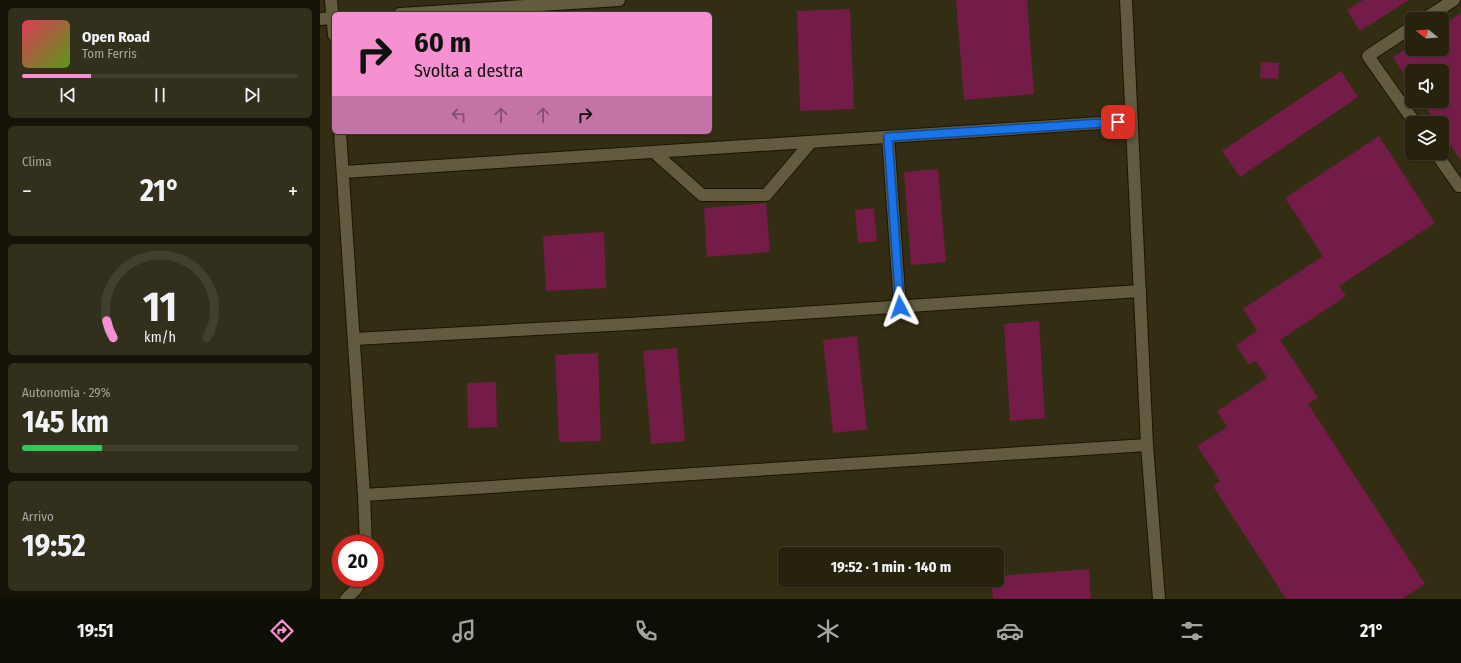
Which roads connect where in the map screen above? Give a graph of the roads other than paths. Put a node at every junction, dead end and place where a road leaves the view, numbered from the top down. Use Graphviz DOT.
graph roads {
  1 [pos="331,0"];
  2 [pos="619,0"];
  3 [pos="1126,0"];
  4 [pos="1454,0"];
  5 [pos="332,12"];
  6 [pos="431,12"];
  7 [pos="1435,12"];
  8 [pos="332,18"];
  9 [pos="320,19"];
  10 [pos="1405,32"];
  11 [pos="1410,116"];
  12 [pos="1132,121"];
  13 [pos="340,134"];
  14 [pos="888,137"];
  15 [pos="812,142"];
  16 [pos="655,153"];
  17 [pos="1441,160"];
  18 [pos="343,172"];
  19 [pos="1459,186"];
  20 [pos="1140,291"];
  21 [pos="900,307"];
  22 [pos="354,339"];
  23 [pos="1147,445"];
  24 [pos="364,495"];
  25 [pos="366,535"];
  26 [pos="357,587"];
  27 [pos="346,599"];
  28 [pos="1159,599"];
  1 -- 5 [label="lane"];
  2 -- 6 [label="lane"];
  3 -- 12 [label="lane"];
  4 -- 7 [label="lane"];
  8 -- 9 [label="lane"];
  10 -- 11 [label="lane"];
  12 -- 14 [label="lane"];
  12 -- 20 [label="lane"];
  13 -- 18 [label="lane"];
  14 -- 15 [label="lane"];
  14 -- 21 [label="lane"];
  15 -- 16 [label="lane"];
  15 -- 16 [label="lane"];
  16 -- 18 [label="lane"];
  17 -- 19 [label="lane"];
  18 -- 22 [label="lane"];
  20 -- 21 [label="lane"];
  20 -- 23 [label="lane"];
  21 -- 22 [label="lane"];
  22 -- 24 [label="lane"];
  23 -- 24 [label="lane"];
  23 -- 28 [label="lane"];
  24 -- 25 [label="lane"];
  26 -- 27 [label="lane"];
}
